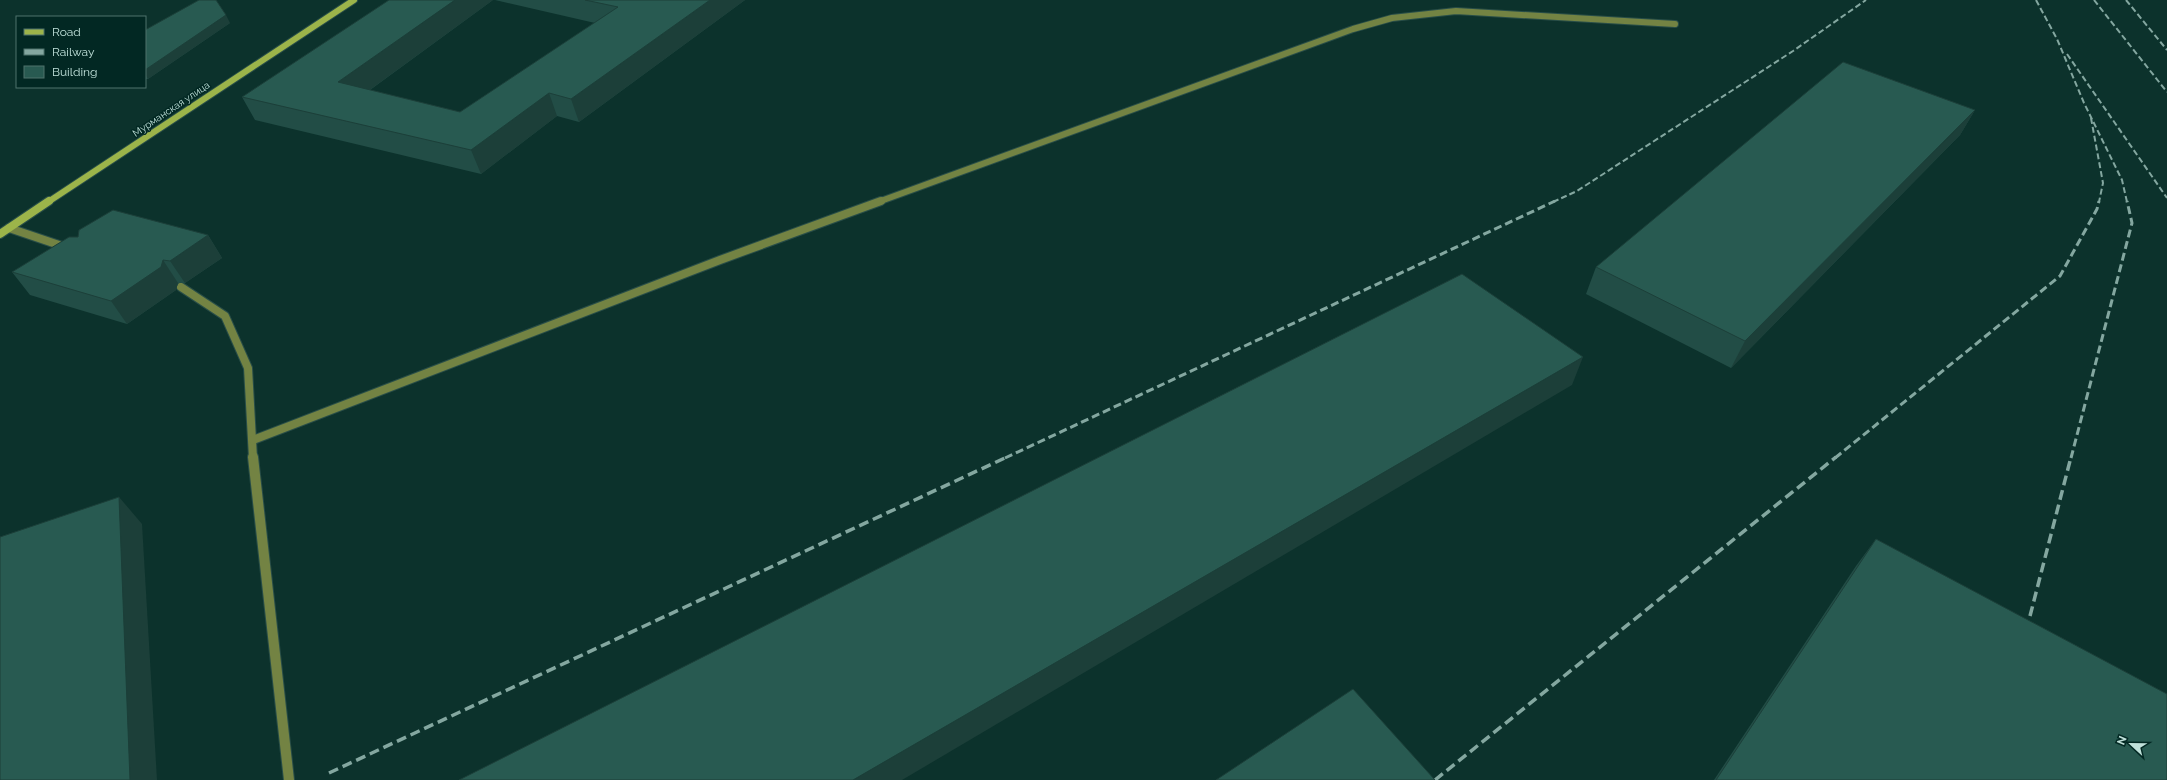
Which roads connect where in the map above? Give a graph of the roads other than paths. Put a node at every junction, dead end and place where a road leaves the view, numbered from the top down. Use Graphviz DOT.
graph roads {
  1 [pos="354,0"];
  2 [pos="1675,24"];
  3 [pos="9,228"];
  4 [pos="0,234"];
  5 [pos="76,251"];
  6 [pos="181,287"];
  7 [pos="253,440"];
  8 [pos="289,780"];
  1 -- 3 [label="street, Мурманская улица"];
  2 -- 7 [label="lane"];
  3 -- 4 [label="street, Мурманская улица"];
  3 -- 5 [label="lane"];
  6 -- 7 [label="lane"];
  7 -- 8 [label="lane"];
}
